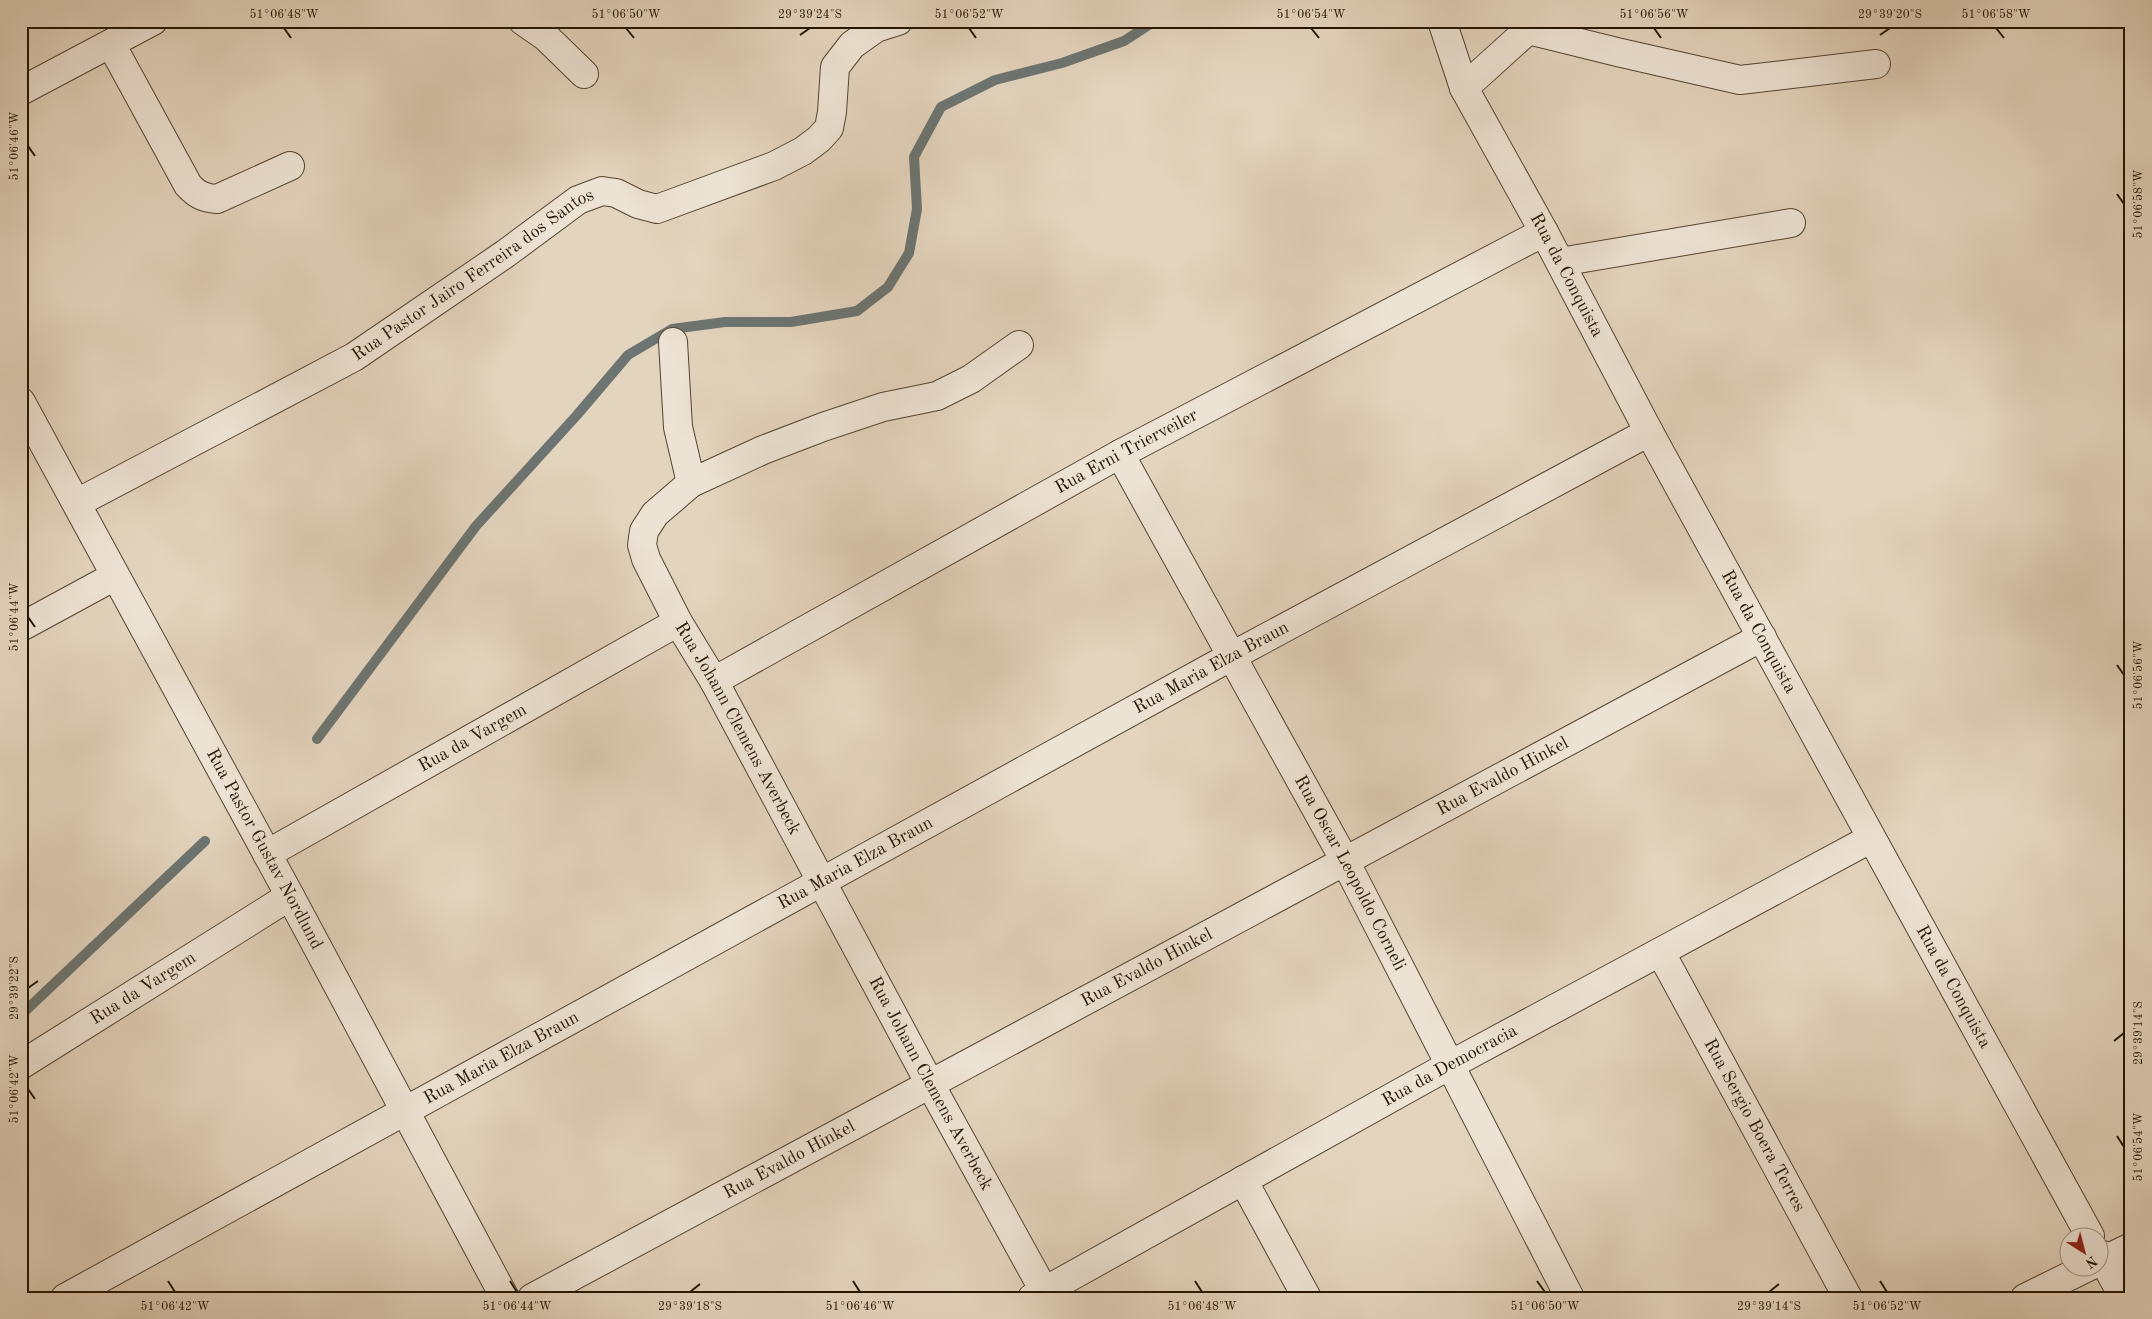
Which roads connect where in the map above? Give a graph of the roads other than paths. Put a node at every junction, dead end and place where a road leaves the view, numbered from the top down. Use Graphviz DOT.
graph roads {
  1 [pos="154,21"];
  2 [pos="523,21"];
  3 [pos="898,21"];
  4 [pos="1442,21"];
  5 [pos="1533,26"];
  6 [pos="111,44"];
  7 [pos="1876,64"];
  8 [pos="584,74"];
  9 [pos="1464,88"];
  10 [pos="21,91"];
  11 [pos="290,166"];
  12 [pos="1791,223"];
  13 [pos="1544,232"];
  14 [pos="1560,262"];
  15 [pos="673,342"];
  16 [pos="1019,345"];
  17 [pos="21,402"];
  18 [pos="1649,432"];
  19 [pos="1120,454"];
  20 [pos="691,483"];
  21 [pos="77,503"];
  22 [pos="115,576"];
  23 [pos="678,622"];
  24 [pos="21,627"];
  25 [pos="1762,637"];
  26 [pos="1232,656"];
  27 [pos="714,680"];
  28 [pos="1870,839"];
  29 [pos="267,854"];
  30 [pos="1346,861"];
  31 [pos="821,881"];
  32 [pos="290,896"];
  33 [pos="1661,953"];
  34 [pos="21,1065"];
  35 [pos="1450,1065"];
  36 [pos="930,1084"];
  37 [pos="404,1110"];
  38 [pos="1243,1180"];
  39 [pos="2084,1226"];
  40 [pos="2131,1247"];
  41 [pos="2110,1256"];
  42 [pos="2068,1276"];
  43 [pos="2109,1276"];
  44 [pos="1041,1296"];
  45 [pos="65,1298"];
  46 [pos="505,1298"];
  47 [pos="532,1298"];
  48 [pos="1307,1298"];
  49 [pos="1570,1298"];
  50 [pos="1848,1298"];
  51 [pos="2025,1298"];
  52 [pos="2124,1298"];
  1 -- 6 [label="street"];
  2 -- 8 [label="street"];
  3 -- 21 [label="street, Rua Pastor Jairo Ferreira dos Santos"];
  4 -- 9 [label="street, Rua da Conquista"];
  5 -- 7 [label="street"];
  5 -- 9 [label="street"];
  6 -- 10 [label="street"];
  6 -- 11 [label="street"];
  9 -- 13 [label="street, Rua da Conquista"];
  12 -- 14 [label="street"];
  13 -- 14 [label="street, Rua da Conquista"];
  13 -- 19 [label="street, Rua Erni Trierveiler"];
  14 -- 18 [label="street, Rua da Conquista"];
  15 -- 20 [label="street"];
  16 -- 20 [label="street, Rua Johann Clemens Averbeck"];
  17 -- 21 [label="street, Rua Pastor Gustav Nordlund"];
  18 -- 25 [label="street, Rua da Conquista"];
  18 -- 26 [label="street, Rua Maria Elza Braun"];
  19 -- 26 [label="street, Rua Oscar Leopoldo Corneli"];
  19 -- 27 [label="street, Rua Erni Trierveiler"];
  20 -- 23 [label="street, Rua Johann Clemens Averbeck"];
  21 -- 22 [label="street, Rua Pastor Gustav Nordlund"];
  22 -- 24 [label="street"];
  22 -- 29 [label="street, Rua Pastor Gustav Nordlund"];
  23 -- 27 [label="street, Rua Johann Clemens Averbeck"];
  23 -- 29 [label="street, Rua da Vargem"];
  25 -- 28 [label="street, Rua da Conquista"];
  25 -- 30 [label="street, Rua Evaldo Hinkel"];
  26 -- 30 [label="street, Rua Oscar Leopoldo Corneli"];
  26 -- 31 [label="street, Rua Maria Elza Braun"];
  27 -- 31 [label="street, Rua Johann Clemens Averbeck"];
  28 -- 33 [label="street, Rua da Democracia"];
  28 -- 39 [label="street, Rua da Conquista"];
  29 -- 32 [label="street, Rua Pastor Gustav Nordlund"];
  30 -- 35 [label="street, Rua Oscar Leopoldo Corneli"];
  30 -- 36 [label="street, Rua Evaldo Hinkel"];
  31 -- 36 [label="street, Rua Johann Clemens Averbeck"];
  31 -- 37 [label="street, Rua Maria Elza Braun"];
  32 -- 34 [label="street, Rua da Vargem"];
  32 -- 37 [label="street, Rua Pastor Gustav Nordlund"];
  33 -- 35 [label="street, Rua da Democracia"];
  33 -- 50 [label="street, Rua Sergio Boera Terres"];
  35 -- 38 [label="street, Rua da Democracia"];
  35 -- 49 [label="street, Rua Oscar Leopoldo Corneli"];
  36 -- 44 [label="street, Rua Johann Clemens Averbeck"];
  36 -- 47 [label="street, Rua Evaldo Hinkel"];
  37 -- 45 [label="street, Rua Maria Elza Braun"];
  37 -- 46 [label="street, Rua Pastor Gustav Nordlund"];
  38 -- 44 [label="street, Rua da Democracia"];
  38 -- 48 [label="street"];
  40 -- 41 [label="street"];
  42 -- 51 [label="street"];
  43 -- 52 [label="street"];
}
